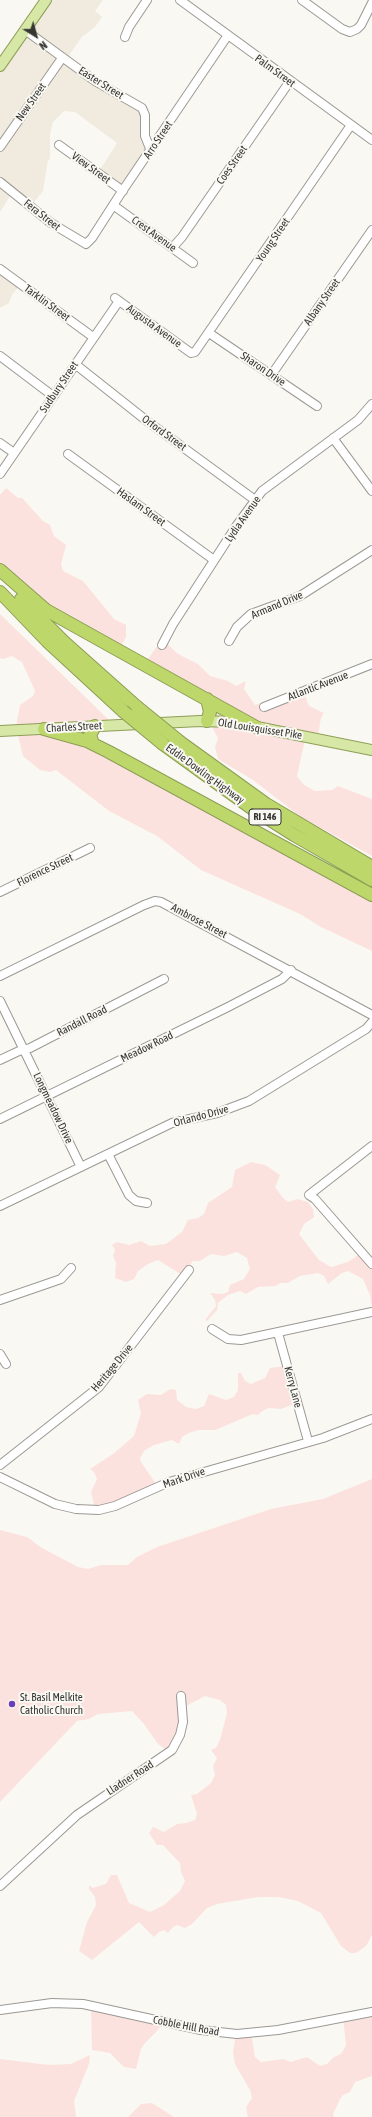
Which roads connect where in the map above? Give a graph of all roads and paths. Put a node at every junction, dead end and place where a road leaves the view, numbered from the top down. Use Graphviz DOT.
graph roads {
  1 [pos="46,0"];
  2 [pos="147,0"];
  3 [pos="180,0"];
  4 [pos="302,0"];
  5 [pos="372,3"];
  6 [pos="25,30"];
  7 [pos="228,35"];
  8 [pos="125,37"];
  9 [pos="62,58"];
  10 [pos="0,66"];
  11 [pos="290,81"];
  12 [pos="351,125"];
  13 [pos="372,140"];
  14 [pos="59,145"];
  15 [pos="0,147"];
  16 [pos="151,151"];
  17 [pos="0,182"];
  18 [pos="122,191"];
  19 [pos="113,205"];
  20 [pos="372,230"];
  21 [pos="86,244"];
  22 [pos="173,247"];
  23 [pos="193,263"];
  24 [pos="0,268"];
  25 [pos="117,299"];
  26 [pos="209,333"];
  27 [pos="93,337"];
  28 [pos="193,353"];
  29 [pos="0,356"];
  30 [pos="75,364"];
  31 [pos="272,374"];
  32 [pos="53,396"];
  33 [pos="372,404"];
  34 [pos="317,406"];
  35 [pos="333,438"];
  36 [pos="0,443"];
  37 [pos="14,453"];
  38 [pos="68,454"];
  39 [pos="0,474"];
  40 [pos="372,491"];
  41 [pos="255,500"];
  42 [pos="372,550"];
  43 [pos="214,560"];
  44 [pos="0,570"];
  45 [pos="0,577"];
  46 [pos="0,592"];
  47 [pos="229,641"];
  48 [pos="162,645"];
  49 [pos="372,664"];
  50 [pos="206,699"];
  51 [pos="264,707"];
  52 [pos="207,721"];
  53 [pos="147,724"];
  54 [pos="95,726"];
  55 [pos="256,727"];
  56 [pos="44,729"];
  57 [pos="0,731"];
  58 [pos="93,744"];
  59 [pos="372,750"];
  60 [pos="90,848"];
  61 [pos="372,867"];
  62 [pos="372,880"];
  63 [pos="0,892"];
  64 [pos="372,895"];
  65 [pos="291,970"];
  66 [pos="0,976"];
  67 [pos="164,979"];
  68 [pos="0,1001"];
  69 [pos="372,1015"];
  70 [pos="372,1022"];
  71 [pos="24,1050"];
  72 [pos="0,1060"];
  73 [pos="47,1096"];
  74 [pos="0,1118"];
  75 [pos="372,1146"];
  76 [pos="108,1154"];
  77 [pos="81,1167"];
  78 [pos="147,1203"];
  79 [pos="0,1206"];
  80 [pos="372,1264"];
  81 [pos="71,1268"];
  82 [pos="189,1270"];
  83 [pos="0,1300"];
  84 [pos="372,1312"];
  85 [pos="212,1329"];
  86 [pos="278,1333"];
  87 [pos="0,1354"];
  88 [pos="6,1364"];
  89 [pos="372,1419"];
  90 [pos="308,1441"];
  91 [pos="0,1465"];
  92 [pos="0,1477"];
  93 [pos="181,1696"];
  94 [pos="0,1886"];
  95 [pos="0,2010"];
  96 [pos="372,2012"];
  1 -- 6 [label="main road"];
  2 -- 8 [label="street"];
  3 -- 7 [label="street, Palm Street"];
  4 -- 5 [label="street"];
  6 -- 9 [label="street, Easter Street"];
  6 -- 10 [label="main road"];
  7 -- 11 [label="street, Palm Street"];
  7 -- 16 [label="street, Arro Street"];
  9 -- 15 [label="street, New Street"];
  9 -- 16 [label="street, Easter Street"];
  11 -- 12 [label="street, Palm Street"];
  11 -- 22 [label="street, Coes Street"];
  12 -- 13 [label="street, Palm Street"];
  12 -- 26 [label="street, Young Street"];
  14 -- 18 [label="street, View Street"];
  16 -- 18 [label="street, Arro Street"];
  17 -- 21 [label="street, Fera Street"];
  18 -- 19 [label="street, Arro Street"];
  19 -- 21 [label="street, Arro Street"];
  19 -- 22 [label="street, Crest Avenue"];
  20 -- 31 [label="street, Albany Street"];
  22 -- 23 [label="street, Crest Avenue"];
  24 -- 27 [label="street, Tarklin Street"];
  25 -- 27 [label="street, Sudbury Street"];
  25 -- 28 [label="street, Augusta Avenue"];
  26 -- 28 [label="street, Young Street"];
  26 -- 31 [label="street, Sharon Drive"];
  27 -- 30 [label="street, Sudbury Street"];
  29 -- 32 [label="street"];
  30 -- 32 [label="street, Sudbury Street"];
  30 -- 41 [label="street, Orford Street"];
  31 -- 34 [label="street, Sharon Drive"];
  32 -- 37 [label="street, Sudbury Street"];
  33 -- 35 [label="street, Lydia Avenue"];
  35 -- 40 [label="street"];
  35 -- 41 [label="street, Lydia Avenue"];
  36 -- 37 [label="street"];
  37 -- 39 [label="street, Sudbury Street"];
  38 -- 43 [label="street, Haslam Street"];
  41 -- 43 [label="street, Lydia Avenue"];
  42 -- 47 [label="street, Armand Drive"];
  43 -- 48 [label="street, Lydia Avenue"];
  44 -- 50 [label="highway"];
  45 -- 61 [label="highway, Eddie Dowling Highway / RI 146, bridge"];
  46 -- 62 [label="highway, Eddie Dowling Highway / RI 146, bridge"];
  49 -- 51 [label="street, Atlantic Avenue"];
  50 -- 52 [label="highway"];
  50 -- 55 [label="highway"];
  52 -- 53 [label="main road, Old Louisquisset Pike"];
  52 -- 55 [label="main road, Old Louisquisset Pike"];
  53 -- 54 [label="main road, Charles Street"];
  54 -- 56 [label="main road, Charles Street"];
  54 -- 58 [label="highway"];
  55 -- 59 [label="main road, Old Louisquisset Pike"];
  56 -- 57 [label="main road, Charles Street"];
  56 -- 58 [label="highway"];
  58 -- 64 [label="highway"];
  60 -- 63 [label="street, Florence Street"];
  65 -- 66 [label="street, Ambrose Street"];
  65 -- 69 [label="street, Ambrose Street"];
  65 -- 73 [label="street, Meadow Road"];
  67 -- 71 [label="street, Randall Road"];
  68 -- 71 [label="street, Longmeadow Drive"];
  70 -- 76 [label="street, Orlando Drive"];
  71 -- 72 [label="street, Randall Road"];
  71 -- 73 [label="street, Longmeadow Drive"];
  73 -- 74 [label="street, Meadow Road"];
  73 -- 77 [label="street, Longmeadow Drive"];
  75 -- 80 [label="street"];
  76 -- 77 [label="street, Orlando Drive"];
  76 -- 78 [label="street"];
  77 -- 79 [label="street, Orlando Drive"];
  81 -- 83 [label="street"];
  82 -- 91 [label="street, Heritage Drive"];
  84 -- 86 [label="street"];
  85 -- 86 [label="street"];
  86 -- 90 [label="street, Kerry Lane"];
  87 -- 88 [label="street"];
  89 -- 90 [label="street, Mark Drive"];
  90 -- 92 [label="street, Mark Drive"];
  93 -- 94 [label="street, Lladner Road"];
  95 -- 96 [label="street, Cobble Hill Road"];
}
